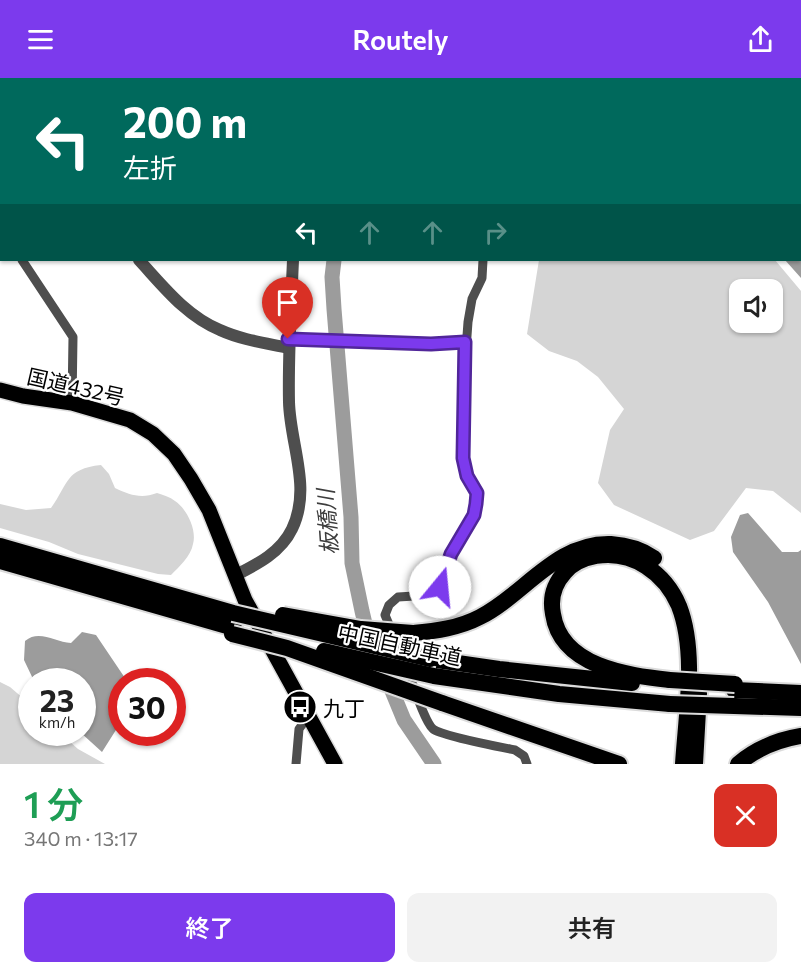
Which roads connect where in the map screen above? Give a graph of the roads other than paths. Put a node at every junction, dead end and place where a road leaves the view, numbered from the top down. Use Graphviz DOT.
graph roads {
  1 [pos="23,261"];
  2 [pos="140,261"];
  3 [pos="292,261"];
  4 [pos="483,261"];
  5 [pos="465,342"];
  6 [pos="289,343"];
  7 [pos="0,390"];
  8 [pos="72,404"];
  9 [pos="0,546"];
  10 [pos="0,561"];
  11 [pos="237,575"];
  12 [pos="135,592"];
  13 [pos="233,620"];
  14 [pos="670,683"];
  15 [pos="801,688"];
  16 [pos="801,693"];
  17 [pos="734,694"];
  18 [pos="801,708"];
  19 [pos="309,714"];
  20 [pos="801,736"];
  21 [pos="296,764"];
  22 [pos="334,764"];
  23 [pos="344,764"];
  24 [pos="527,764"];
  25 [pos="619,764"];
  26 [pos="683,764"];
  27 [pos="695,764"];
  28 [pos="738,764"];
  1 -- 8 [label="street"];
  2 -- 6 [label="street"];
  3 -- 6 [label="street"];
  4 -- 5 [label="street"];
  5 -- 6 [label="street"];
  5 -- 24 [label="street"];
  6 -- 11 [label="street"];
  7 -- 8 [label="highway, 国道432号"];
  8 -- 11 [label="highway, 国道432号"];
  9 -- 12 [label="highway, 中国自動車道"];
  10 -- 12 [label="highway, 中国自動車道"];
  11 -- 19 [label="highway, 国道432号"];
  11 -- 23 [label="highway, 国道432号"];
  12 -- 13 [label="highway, 中国自動車道"];
  13 -- 14 [label="highway, 中国自動車道, bridge"];
  13 -- 17 [label="highway, 中国自動車道, bridge"];
  13 -- 25 [label="highway, bridge"];
  13 -- 27 [label="highway, bridge"];
  14 -- 17 [label="highway, 中国自動車道"];
  14 -- 26 [label="highway"];
  15 -- 17 [label="highway"];
  16 -- 17 [label="highway, 中国自動車道"];
  17 -- 18 [label="highway, 中国自動車道"];
  19 -- 21 [label="street"];
  19 -- 22 [label="highway, 国道432号"];
  20 -- 28 [label="highway"];
}
